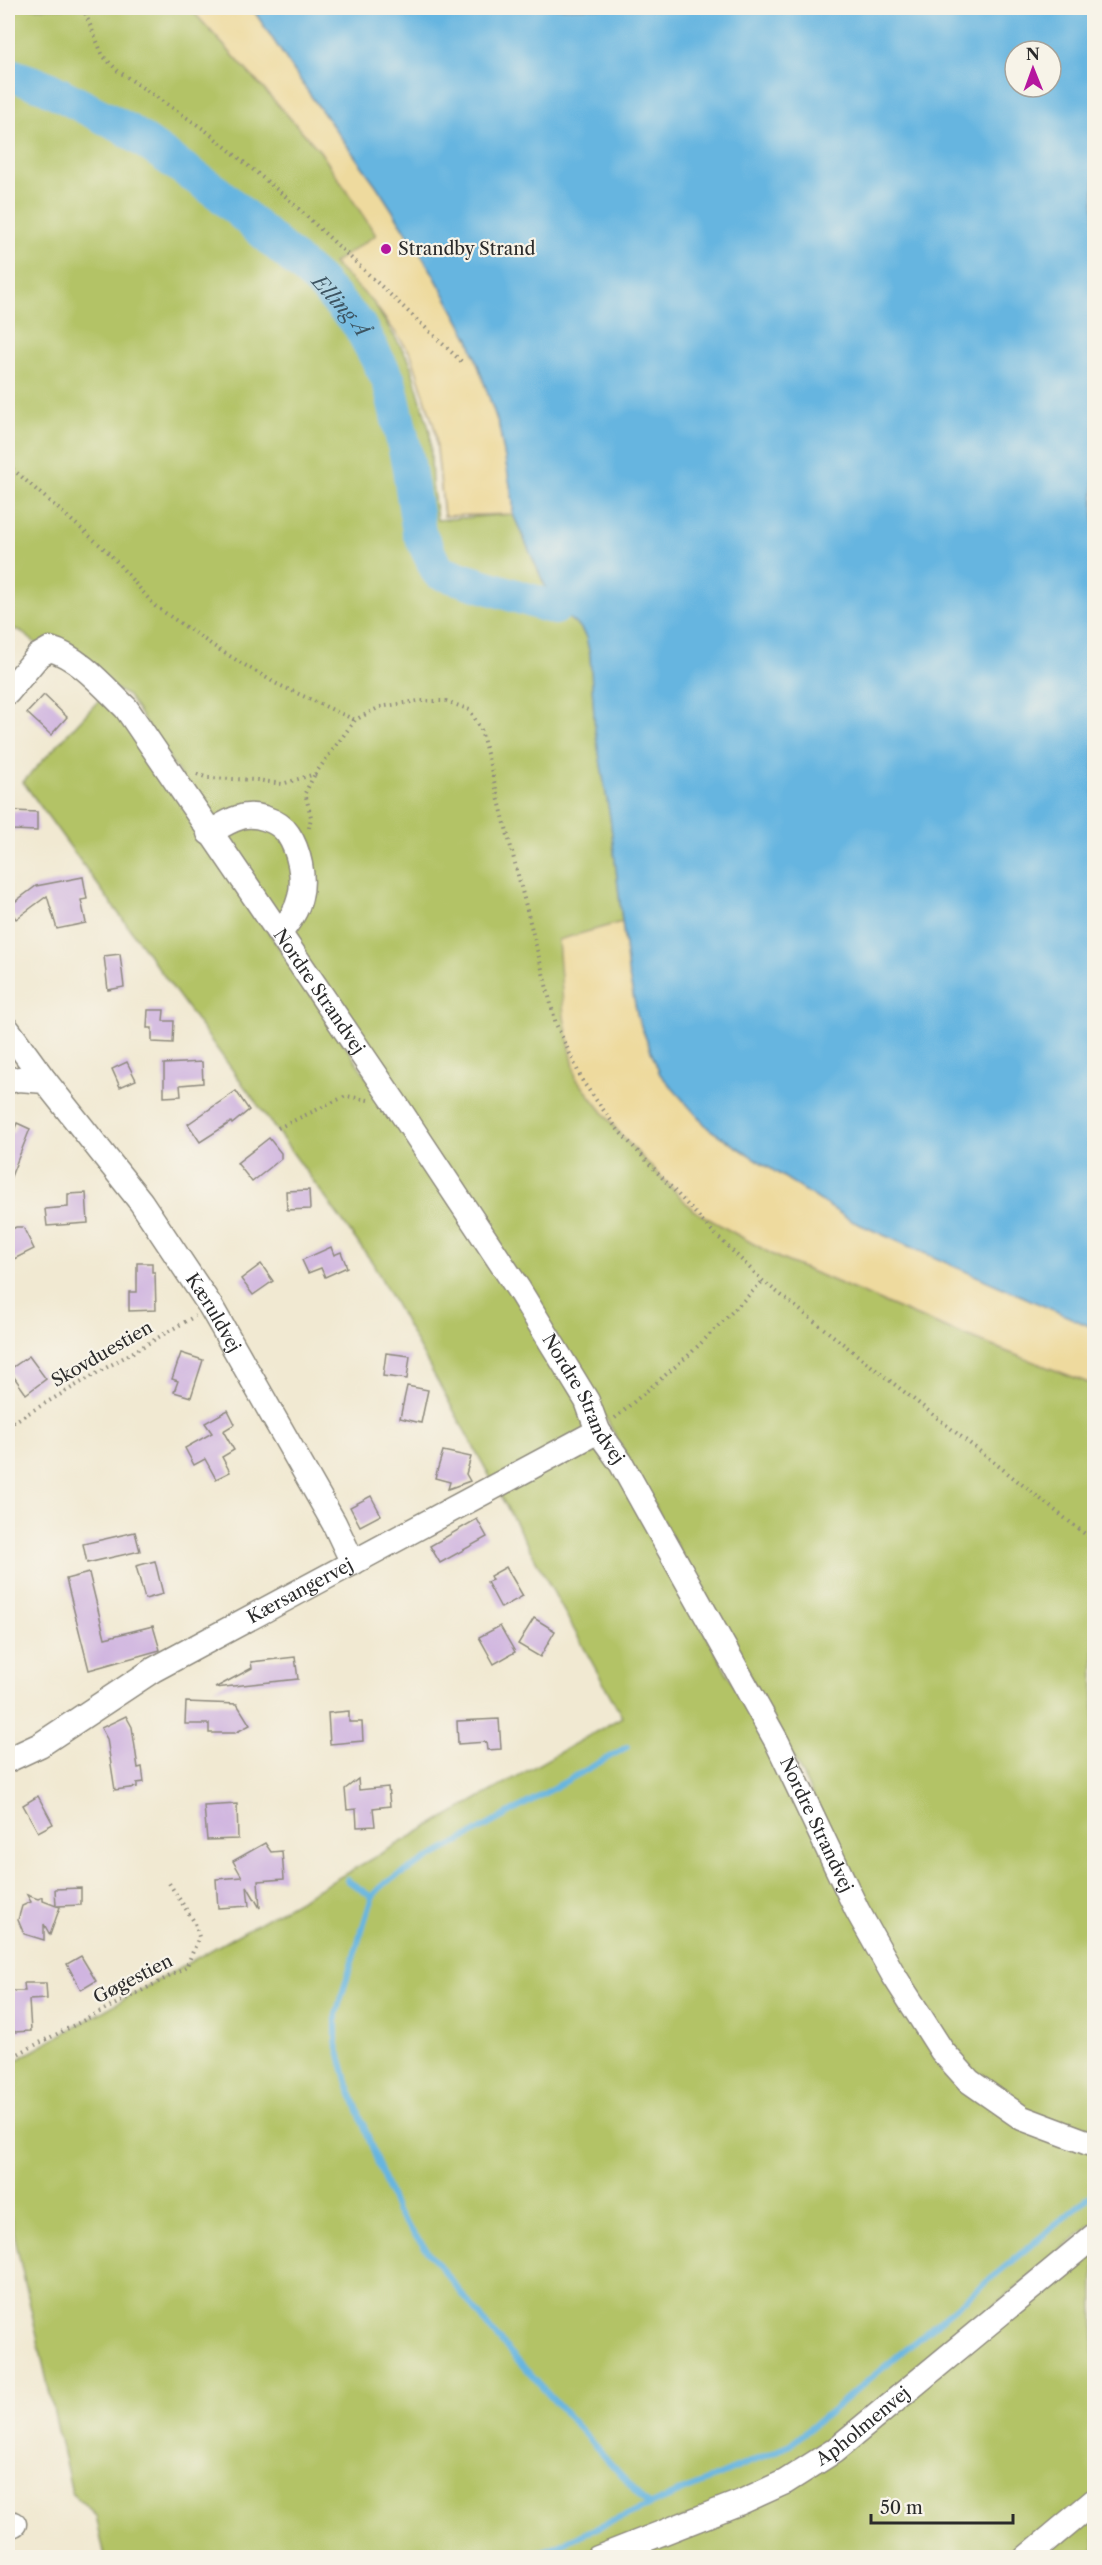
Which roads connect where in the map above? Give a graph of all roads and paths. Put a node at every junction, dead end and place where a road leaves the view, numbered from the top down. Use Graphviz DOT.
graph roads {
  1 [pos="83,8"];
  2 [pos="462,362"];
  3 [pos="8,465"];
  4 [pos="8,692"];
  5 [pos="355,720"];
  6 [pos="161,758"];
  7 [pos="315,774"];
  8 [pos="209,833"];
  9 [pos="297,854"];
  10 [pos="280,933"];
  11 [pos="8,1030"];
  12 [pos="8,1081"];
  13 [pos="45,1081"];
  14 [pos="397,1106"];
  15 [pos="278,1128"];
  16 [pos="761,1281"];
  17 [pos="211,1307"];
  18 [pos="8,1425"];
  19 [pos="598,1431"];
  20 [pos="1095,1541"];
  21 [pos="353,1563"];
  22 [pos="8,1760"];
  23 [pos="169,1883"];
  24 [pos="8,2060"];
  25 [pos="1095,2145"];
  26 [pos="1095,2236"];
  27 [pos="1095,2502"];
  28 [pos="598,2558"];
  29 [pos="1026,2558"];
  1 -- 2 [label="path"];
  3 -- 5 [label="path"];
  4 -- 6 [label="street, Nordre Strandvej"];
  5 -- 7 [label="path"];
  5 -- 16 [label="path"];
  6 -- 7 [label="path"];
  6 -- 8 [label="street, Nordre Strandvej"];
  7 -- 9 [label="path"];
  8 -- 9 [label="street"];
  8 -- 10 [label="street, Nordre Strandvej"];
  9 -- 10 [label="street"];
  10 -- 14 [label="street, Nordre Strandvej"];
  11 -- 13 [label="street, Kæruldvej"];
  12 -- 13 [label="street"];
  13 -- 17 [label="street, Kæruldvej"];
  14 -- 15 [label="path"];
  14 -- 19 [label="street, Nordre Strandvej"];
  16 -- 19 [label="path"];
  16 -- 20 [label="path"];
  17 -- 18 [label="path, Skovduestien"];
  17 -- 21 [label="street, Kæruldvej"];
  19 -- 21 [label="street, Kærsangervej"];
  19 -- 25 [label="street, Nordre Strandvej"];
  21 -- 22 [label="street, Kærsangervej"];
  23 -- 24 [label="path, Gøgestien"];
  26 -- 28 [label="street, Apholmenvej"];
  27 -- 29 [label="street"];
}
